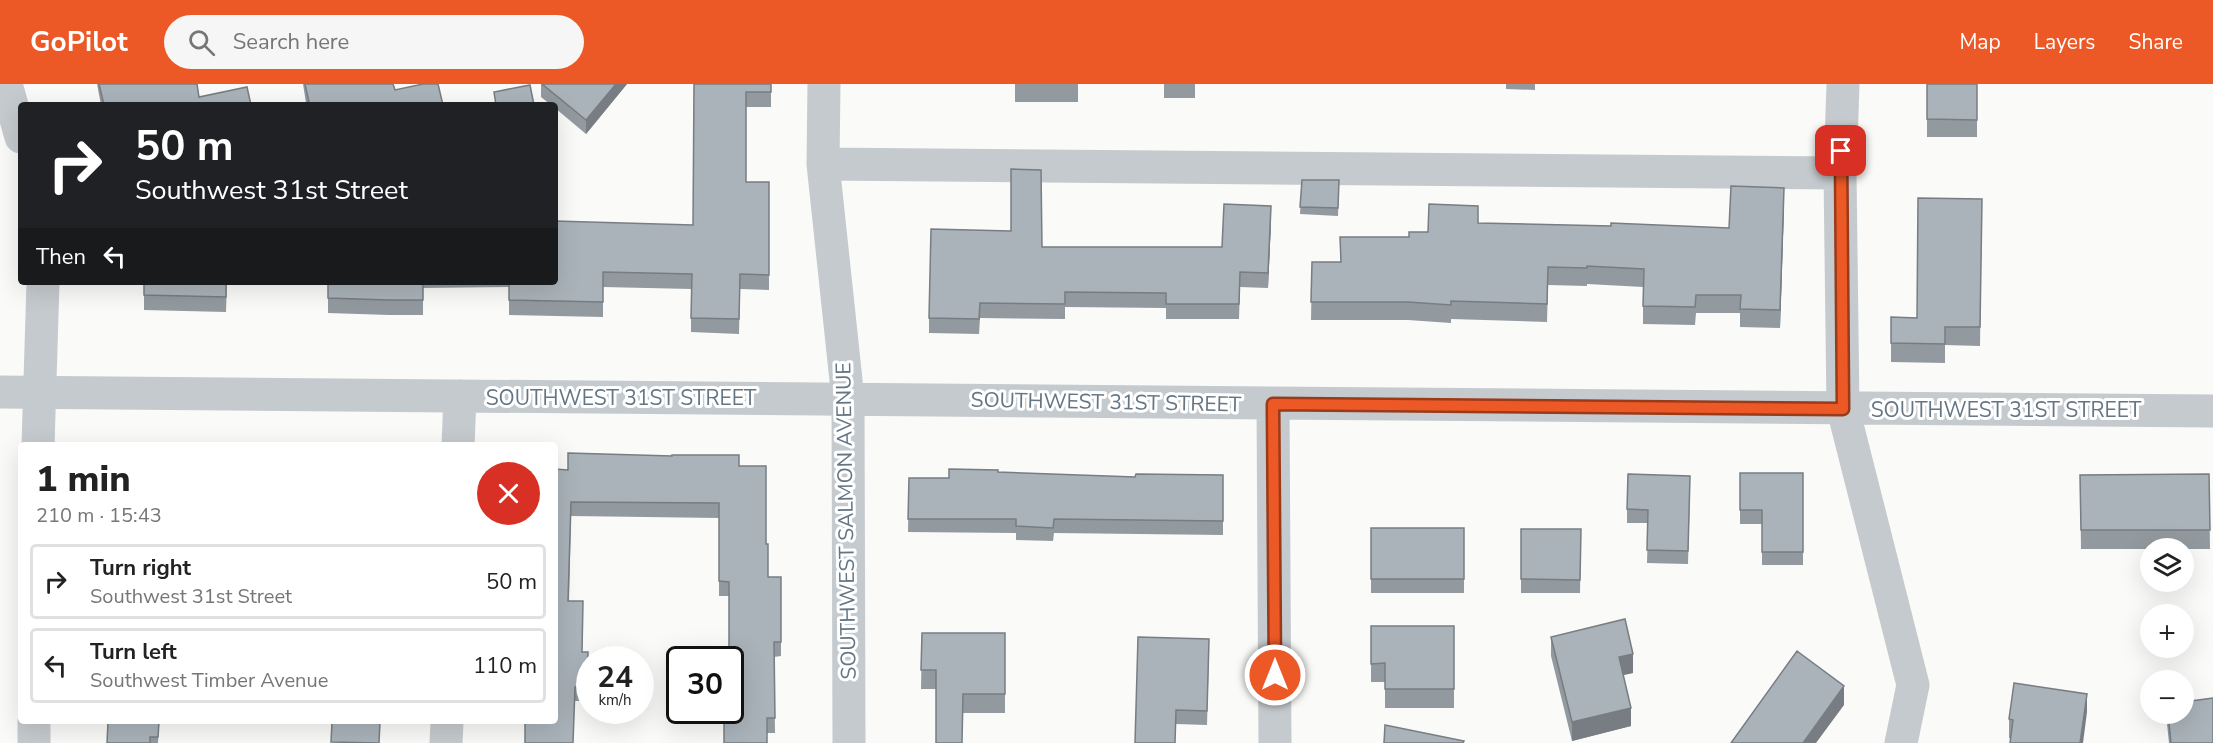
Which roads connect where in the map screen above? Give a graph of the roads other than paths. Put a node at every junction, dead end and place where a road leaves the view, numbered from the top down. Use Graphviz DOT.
graph roads {
  1 [pos="6,84"];
  2 [pos="824,84"];
  3 [pos="1844,84"];
  4 [pos="18,126"];
  5 [pos="823,164"];
  6 [pos="1840,173"];
  7 [pos="44,285"];
  8 [pos="0,392"];
  9 [pos="39,393"];
  10 [pos="460,396"];
  11 [pos="848,399"];
  12 [pos="1273,404"];
  13 [pos="1843,409"];
  14 [pos="2213,411"];
  15 [pos="39,442"];
  16 [pos="458,442"];
  17 [pos="34,724"];
  18 [pos="447,724"];
  19 [pos="34,743"];
  20 [pos="446,743"];
  21 [pos="849,743"];
  22 [pos="1275,743"];
  23 [pos="1901,743"];
  1 -- 4 [label="street"];
  2 -- 5 [label="street, SOUTHWEST SALMON AVENUE"];
  3 -- 6 [label="street"];
  5 -- 6 [label="street"];
  5 -- 11 [label="street, SOUTHWEST SALMON AVENUE"];
  6 -- 13 [label="street"];
  7 -- 9 [label="street"];
  8 -- 9 [label="street, SOUTHWEST 31ST STREET"];
  9 -- 10 [label="street, SOUTHWEST 31ST STREET"];
  9 -- 15 [label="street"];
  10 -- 11 [label="street, SOUTHWEST 31ST STREET"];
  10 -- 16 [label="street"];
  11 -- 12 [label="street, SOUTHWEST 31ST STREET"];
  11 -- 21 [label="street, SOUTHWEST SALMON AVENUE"];
  12 -- 13 [label="street, SOUTHWEST 31ST STREET"];
  12 -- 22 [label="street"];
  13 -- 14 [label="street, SOUTHWEST 31ST STREET"];
  13 -- 23 [label="street"];
  17 -- 19 [label="street"];
  18 -- 20 [label="street"];
}
